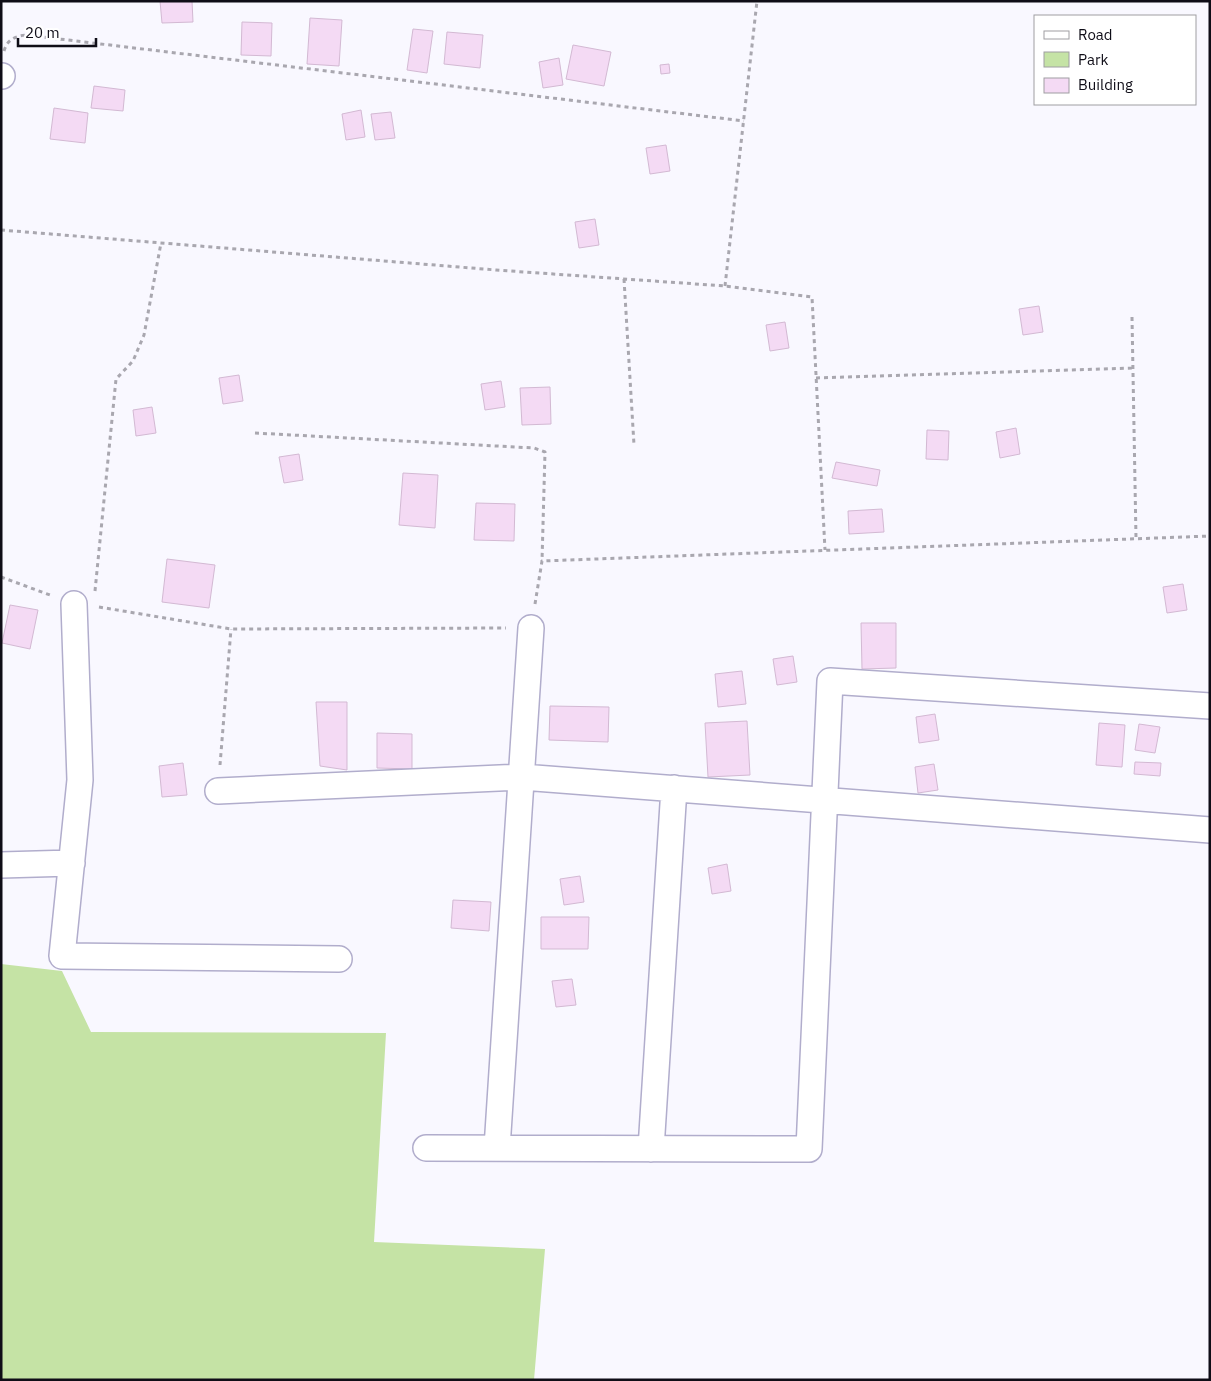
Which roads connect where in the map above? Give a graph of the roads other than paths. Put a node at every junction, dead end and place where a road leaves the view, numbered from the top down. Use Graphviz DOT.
graph roads {
  1 [pos="84,605"];
  2 [pos="531,628"];
  3 [pos="1210,706"];
  4 [pos="522,777"];
  5 [pos="674,788"];
  6 [pos="218,791"];
  7 [pos="824,799"];
  8 [pos="1210,830"];
  9 [pos="72,863"];
  10 [pos="1,865"];
  11 [pos="339,959"];
  12 [pos="426,1148"];
  13 [pos="497,1148"];
  14 [pos="651,1149"];
  1 -- 9 [label="street"];
  2 -- 4 [label="street"];
  3 -- 7 [label="street"];
  4 -- 5 [label="street"];
  4 -- 6 [label="street"];
  4 -- 13 [label="street"];
  5 -- 7 [label="street"];
  5 -- 14 [label="street"];
  7 -- 8 [label="street"];
  7 -- 14 [label="street"];
  9 -- 10 [label="street"];
  9 -- 11 [label="street"];
  12 -- 13 [label="street"];
  13 -- 14 [label="street"];
}
